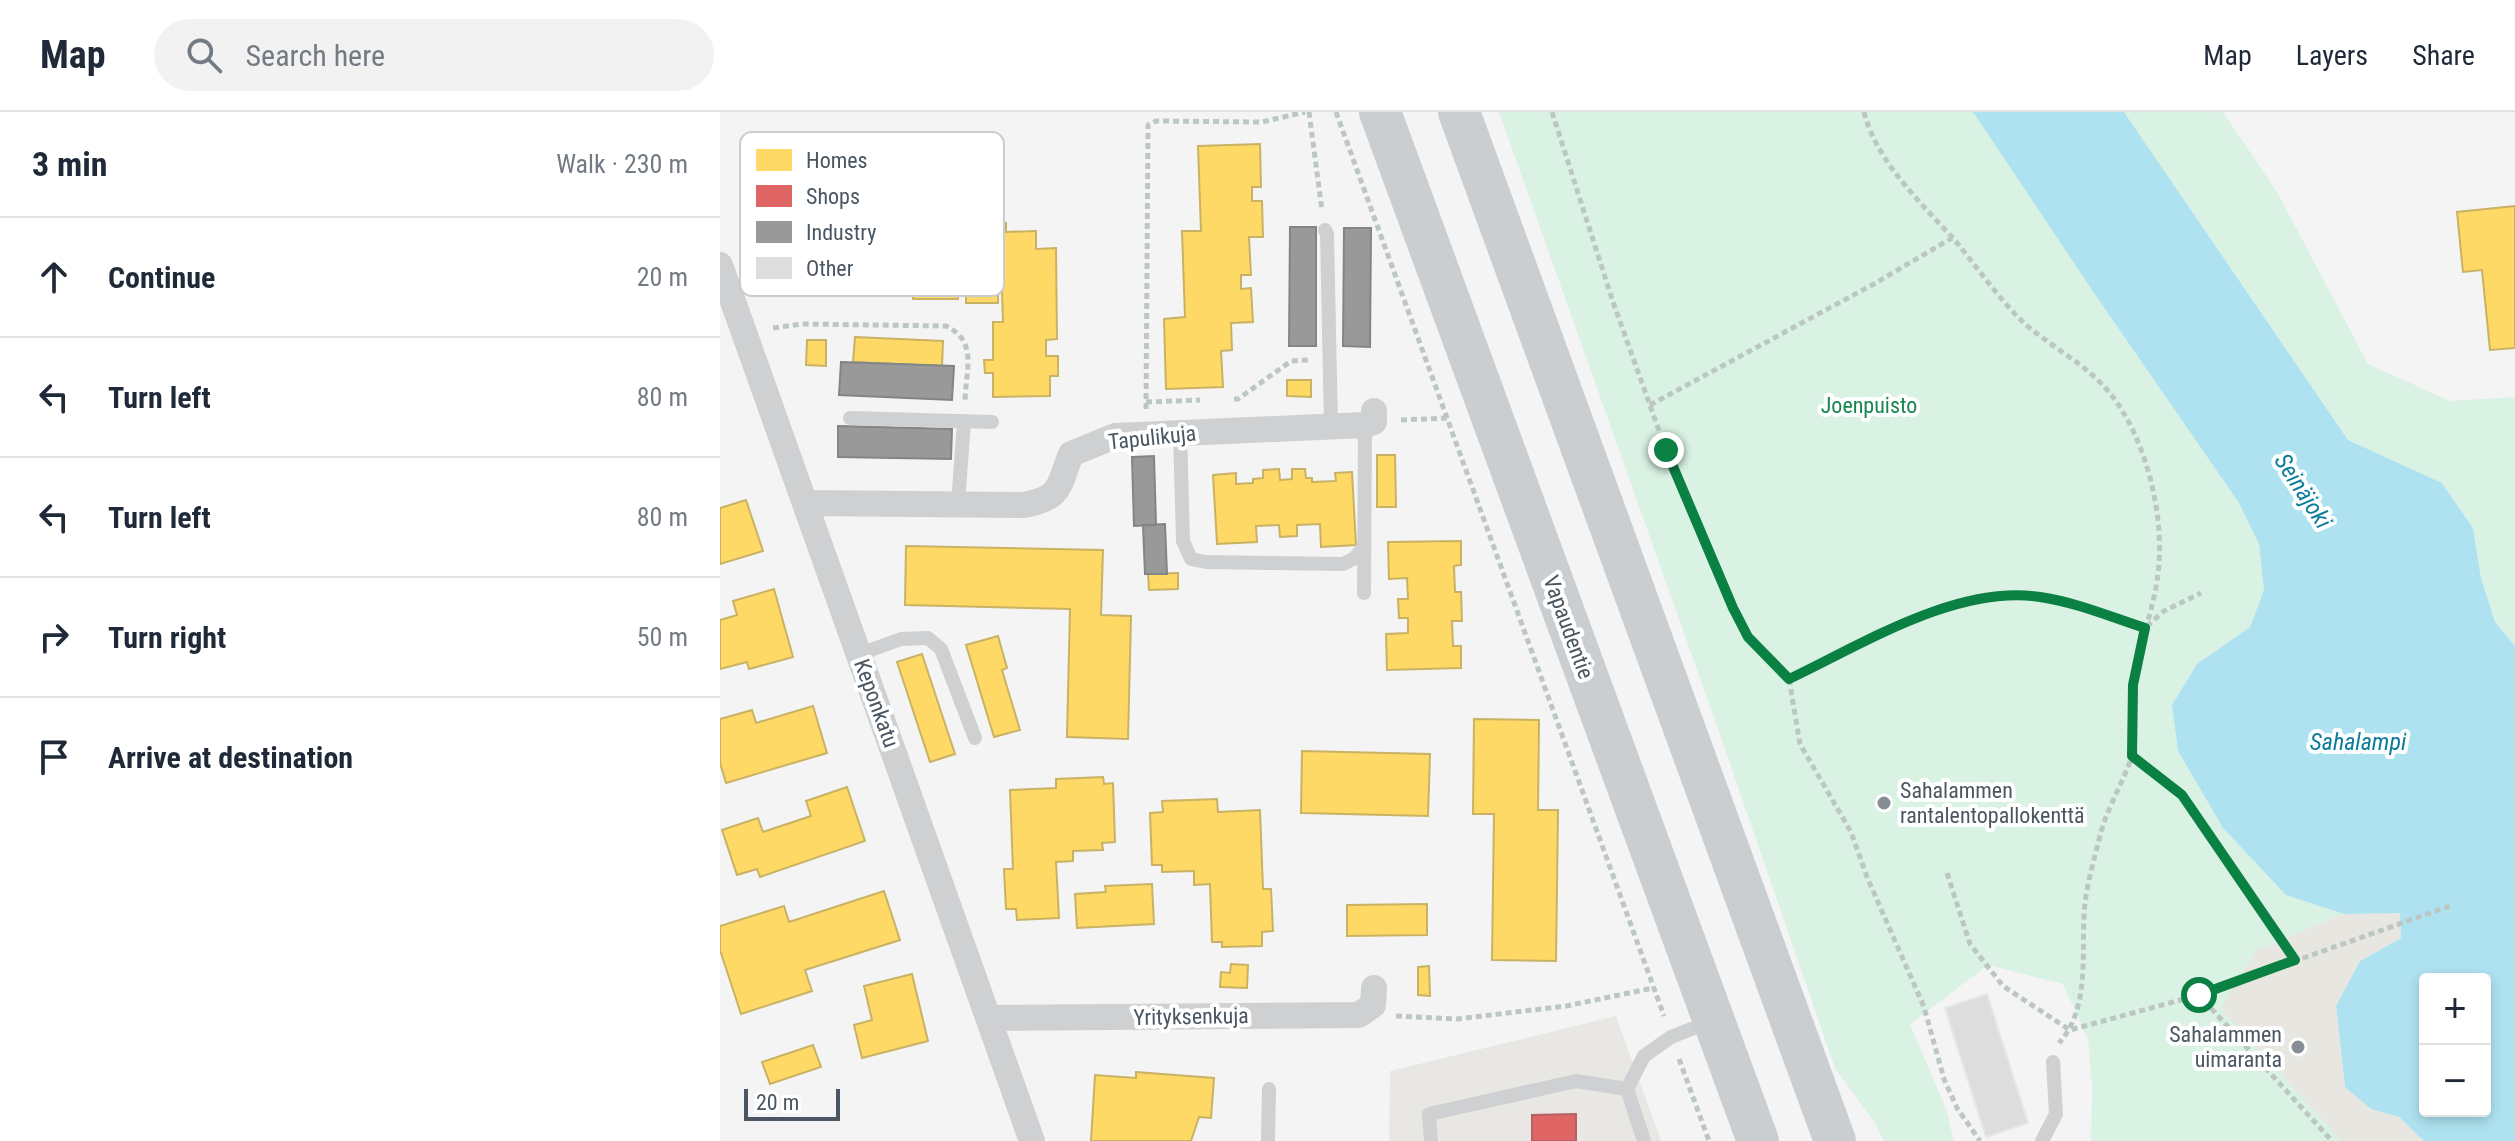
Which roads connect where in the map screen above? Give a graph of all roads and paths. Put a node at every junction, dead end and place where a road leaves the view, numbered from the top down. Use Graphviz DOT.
graph roads {
  1 [pos="1307,112"];
  2 [pos="1336,112"];
  3 [pos="1380,112"];
  4 [pos="1459,112"];
  5 [pos="1552,112"];
  6 [pos="1864,112"];
  7 [pos="1325,230"];
  8 [pos="1952,238"];
  9 [pos="720,265"];
  10 [pos="744,331"];
  11 [pos="1329,359"];
  12 [pos="1222,399"];
  13 [pos="1207,400"];
  14 [pos="1146,402"];
  15 [pos="1650,405"];
  16 [pos="850,418"];
  17 [pos="1448,418"];
  18 [pos="1371,419"];
  19 [pos="964,421"];
  20 [pos="992,422"];
  21 [pos="1331,427"];
  22 [pos="1180,432"];
  23 [pos="1146,434"];
  24 [pos="806,503"];
  25 [pos="958,504"];
  26 [pos="1364,546"];
  27 [pos="1364,593"];
  28 [pos="2201,593"];
  29 [pos="2145,628"];
  30 [pos="860,654"];
  31 [pos="1789,679"];
  32 [pos="975,738"];
  33 [pos="2132,756"];
  34 [pos="1947,873"];
  35 [pos="2450,906"];
  36 [pos="2295,960"];
  37 [pos="1374,988"];
  38 [pos="1653,988"];
  39 [pos="2199,995"];
  40 [pos="1359,1015"];
  41 [pos="990,1018"];
  42 [pos="1714,1020"];
  43 [pos="2070,1030"];
  44 [pos="1671,1037"];
  45 [pos="2053,1062"];
  46 [pos="1269,1089"];
  47 [pos="1627,1089"];
  48 [pos="1032,1141"];
  49 [pos="1268,1141"];
  50 [pos="1431,1141"];
  51 [pos="1644,1141"];
  52 [pos="1709,1141"];
  53 [pos="1758,1141"];
  54 [pos="1835,1141"];
  55 [pos="1980,1141"];
  56 [pos="2042,1141"];
  57 [pos="2332,1141"];
  1 -- 7 [label="path"];
  1 -- 14 [label="path"];
  2 -- 17 [label="path"];
  3 -- 42 [label="main road, Vapaudentie"];
  4 -- 54 [label="main road"];
  5 -- 15 [label="path"];
  6 -- 8 [label="path"];
  7 -- 11 [label="lane"];
  8 -- 15 [label="path"];
  8 -- 29 [label="path"];
  9 -- 10 [label="street, Keponkatu"];
  10 -- 19 [label="path"];
  10 -- 24 [label="street, Keponkatu"];
  11 -- 12 [label="path"];
  11 -- 21 [label="lane"];
  13 -- 14 [label="path"];
  14 -- 23 [label="path"];
  15 -- 31 [label="path"];
  16 -- 19 [label="lane"];
  17 -- 18 [label="path"];
  17 -- 38 [label="path"];
  18 -- 21 [label="street, Tapulikuja"];
  18 -- 26 [label="lane"];
  19 -- 20 [label="lane"];
  19 -- 25 [label="lane"];
  21 -- 22 [label="street, Tapulikuja"];
  22 -- 23 [label="street, Tapulikuja"];
  22 -- 26 [label="lane"];
  23 -- 25 [label="street, Tapulikuja"];
  24 -- 25 [label="street, Tapulikuja"];
  24 -- 30 [label="street, Keponkatu"];
  26 -- 27 [label="lane"];
  28 -- 29 [label="path"];
  29 -- 31 [label="path"];
  29 -- 33 [label="path"];
  30 -- 32 [label="lane"];
  30 -- 41 [label="street, Keponkatu"];
  31 -- 55 [label="path"];
  33 -- 36 [label="path"];
  33 -- 43 [label="path"];
  34 -- 43 [label="path"];
  35 -- 36 [label="path"];
  36 -- 39 [label="path"];
  37 -- 40 [label="street"];
  38 -- 40 [label="path"];
  38 -- 44 [label="path"];
  39 -- 43 [label="path"];
  39 -- 57 [label="path"];
  40 -- 41 [label="street, Yrityksenkuja"];
  41 -- 48 [label="street, Keponkatu"];
  42 -- 44 [label="lane"];
  42 -- 53 [label="main road, Vapaudentie"];
  43 -- 45 [label="path"];
  44 -- 47 [label="lane"];
  44 -- 52 [label="path"];
  45 -- 56 [label="lane"];
  46 -- 49 [label="lane"];
  47 -- 50 [label="lane"];
  47 -- 51 [label="lane"];
}
